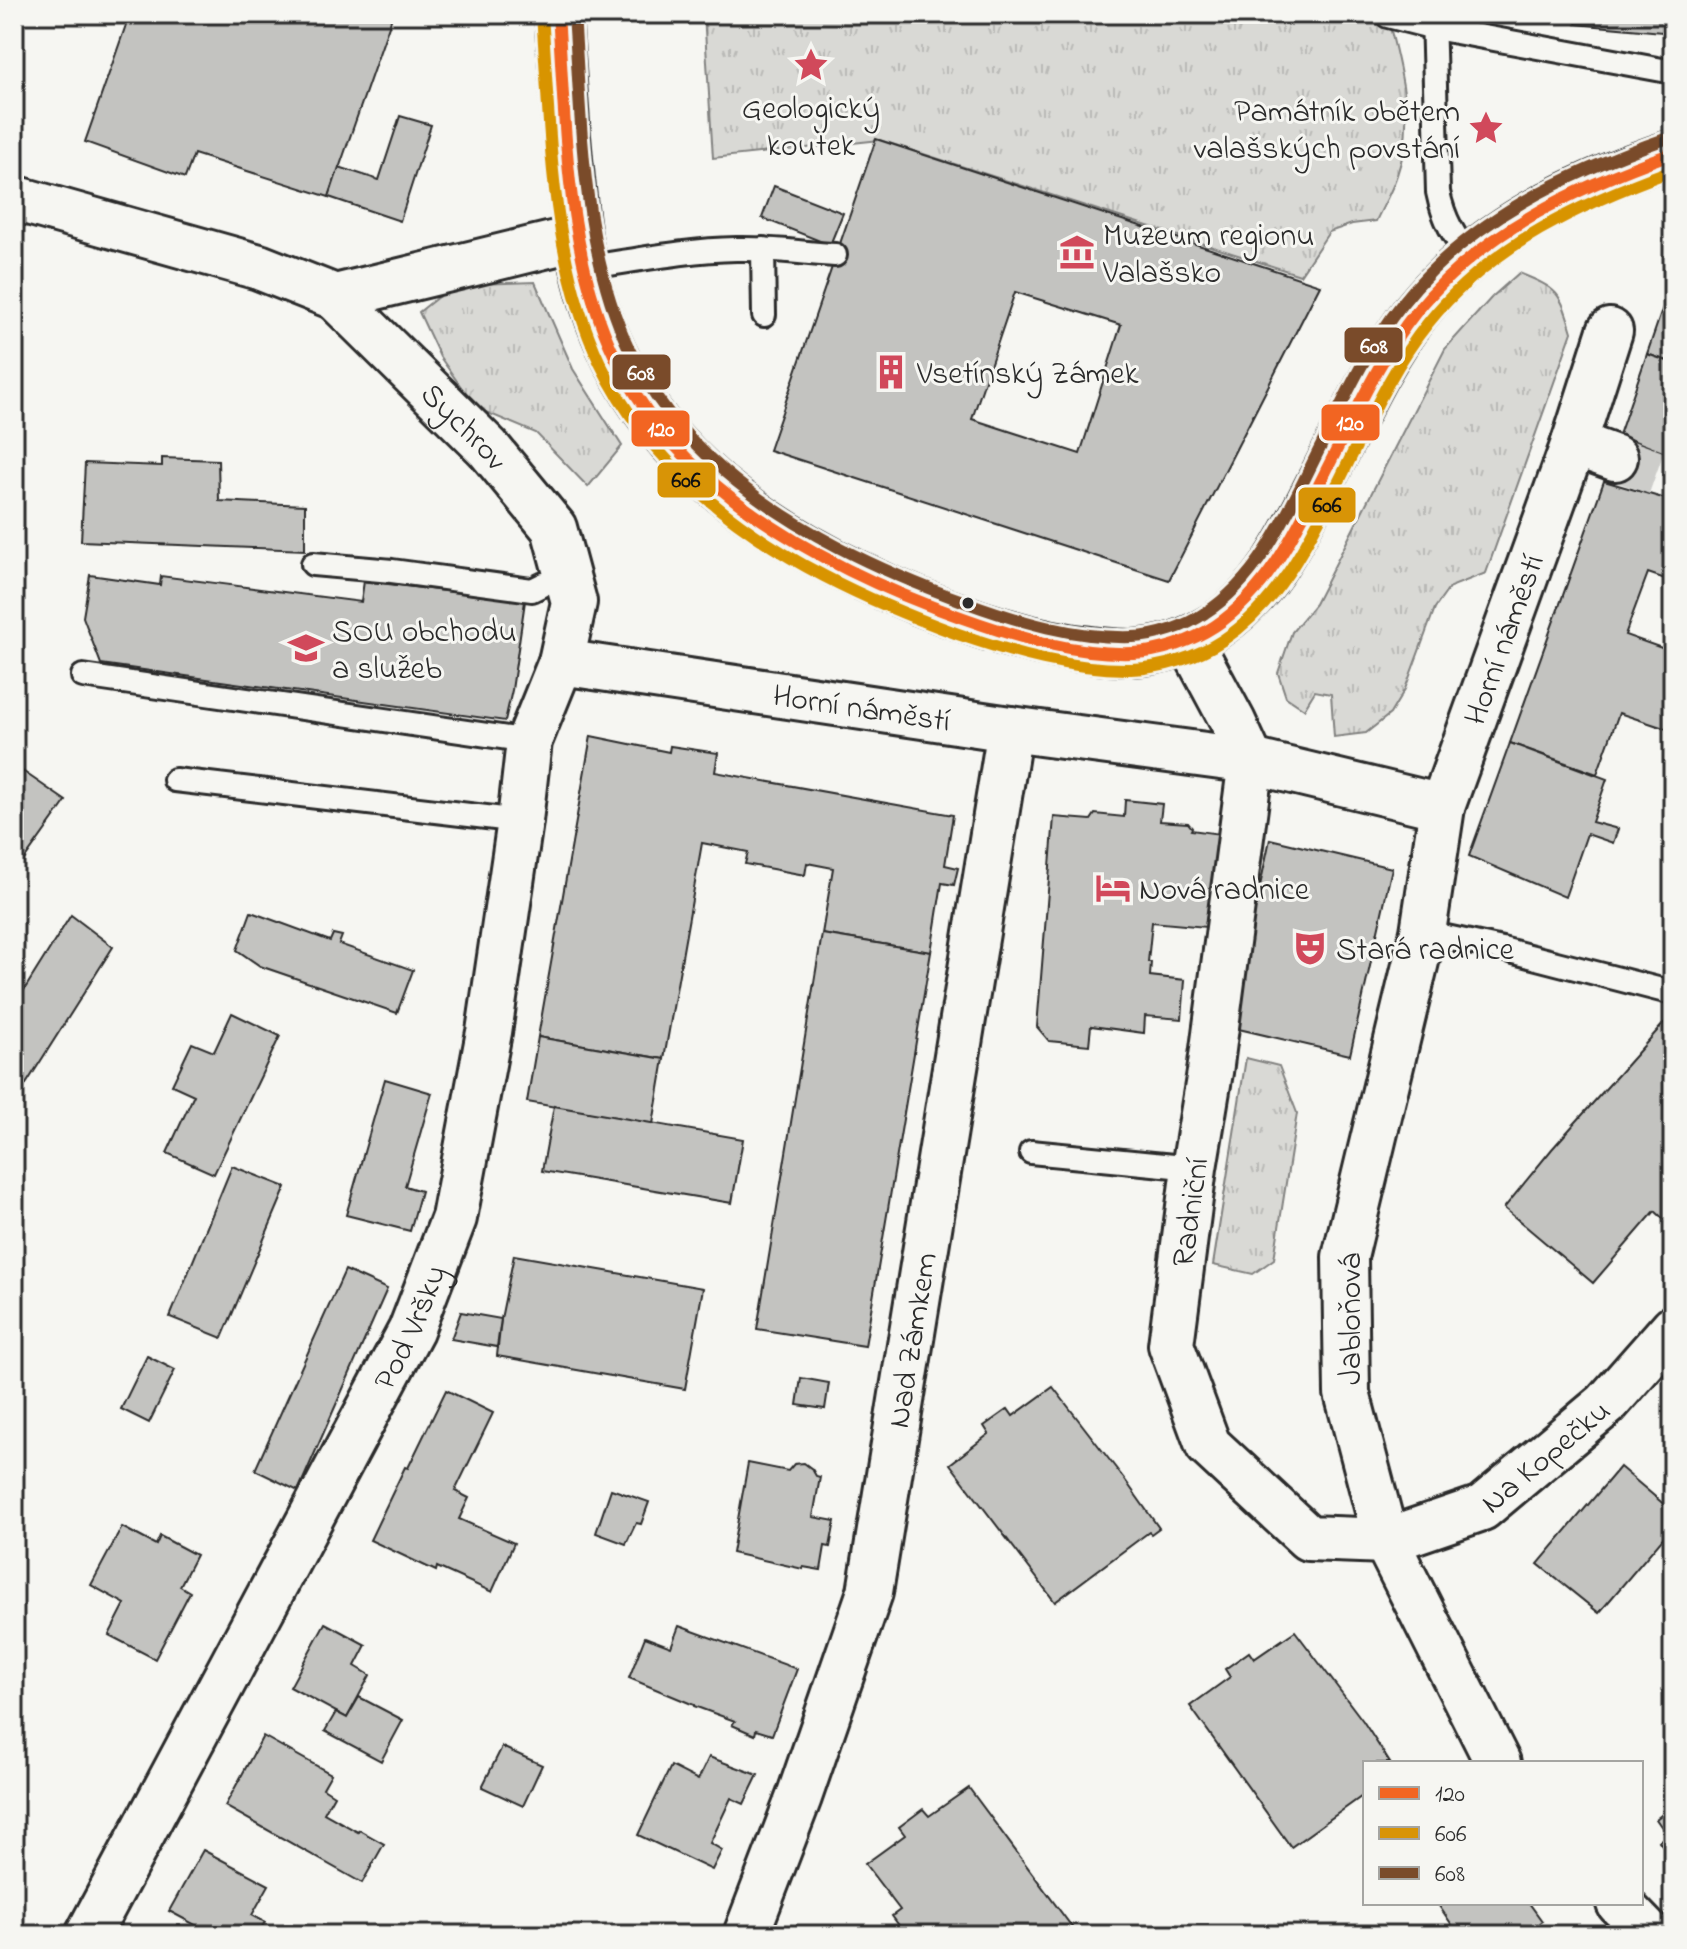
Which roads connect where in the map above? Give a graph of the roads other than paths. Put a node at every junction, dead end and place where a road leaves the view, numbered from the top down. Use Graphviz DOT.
graph roads {
  1 [pos="558,14"];
  2 [pos="1387,14"];
  3 [pos="1434,21"];
  4 [pos="1673,72"];
  5 [pos="1673,153"];
  6 [pos="14,198"];
  7 [pos="763,249"];
  8 [pos="580,253"];
  9 [pos="835,255"];
  10 [pos="1472,257"];
  11 [pos="335,297"];
  12 [pos="764,315"];
  13 [pos="1610,331"];
  14 [pos="1574,443"];
  15 [pos="1615,458"];
  16 [pos="313,564"];
  17 [pos="556,579"];
  18 [pos="1189,640"];
  19 [pos="561,662"];
  20 [pos="83,676"];
  21 [pos="1010,729"];
  22 [pos="529,741"];
  23 [pos="1251,761"];
  24 [pos="175,780"];
  25 [pos="1442,807"];
  26 [pos="520,821"];
  27 [pos="1423,932"];
  28 [pos="1673,993"];
  29 [pos="1031,1152"];
  30 [pos="1194,1168"];
  31 [pos="1673,1328"];
  32 [pos="1386,1541"];
  33 [pos="1497,1761"];
  34 [pos="1621,1905"];
  35 [pos="88,1935"];
  36 [pos="746,1935"];
  37 [pos="1650,1935"];
  1 -- 8 [label="street"];
  2 -- 3 [label="lane"];
  3 -- 4 [label="lane"];
  3 -- 10 [label="lane"];
  5 -- 10 [label="street"];
  6 -- 11 [label="street, Sychrov"];
  7 -- 8 [label="lane"];
  7 -- 9 [label="lane"];
  7 -- 12 [label="lane"];
  8 -- 11 [label="street"];
  8 -- 18 [label="street"];
  10 -- 18 [label="street"];
  11 -- 17 [label="street, Sychrov"];
  13 -- 14 [label="street, Horní náměstí"];
  14 -- 15 [label="street"];
  14 -- 25 [label="street, Horní náměstí"];
  16 -- 17 [label="lane"];
  17 -- 19 [label="street"];
  18 -- 23 [label="street"];
  19 -- 21 [label="street, Horní náměstí"];
  19 -- 22 [label="street, Pod Vršky"];
  20 -- 22 [label="lane"];
  21 -- 23 [label="street, Horní náměstí"];
  21 -- 36 [label="street, Nad Zámkem"];
  22 -- 26 [label="street, Pod Vršky"];
  23 -- 25 [label="street, Horní náměstí"];
  23 -- 30 [label="street, Radniční"];
  24 -- 26 [label="lane"];
  25 -- 27 [label="street, Jabloňová"];
  26 -- 35 [label="street, Pod Vršky"];
  27 -- 28 [label="lane"];
  27 -- 32 [label="street, Jabloňová"];
  29 -- 30 [label="lane"];
  30 -- 32 [label="street, Radniční"];
  31 -- 32 [label="street, Na Kopečku"];
  32 -- 33 [label="street, Jabloňová"];
  34 -- 37 [label="street"];
}
